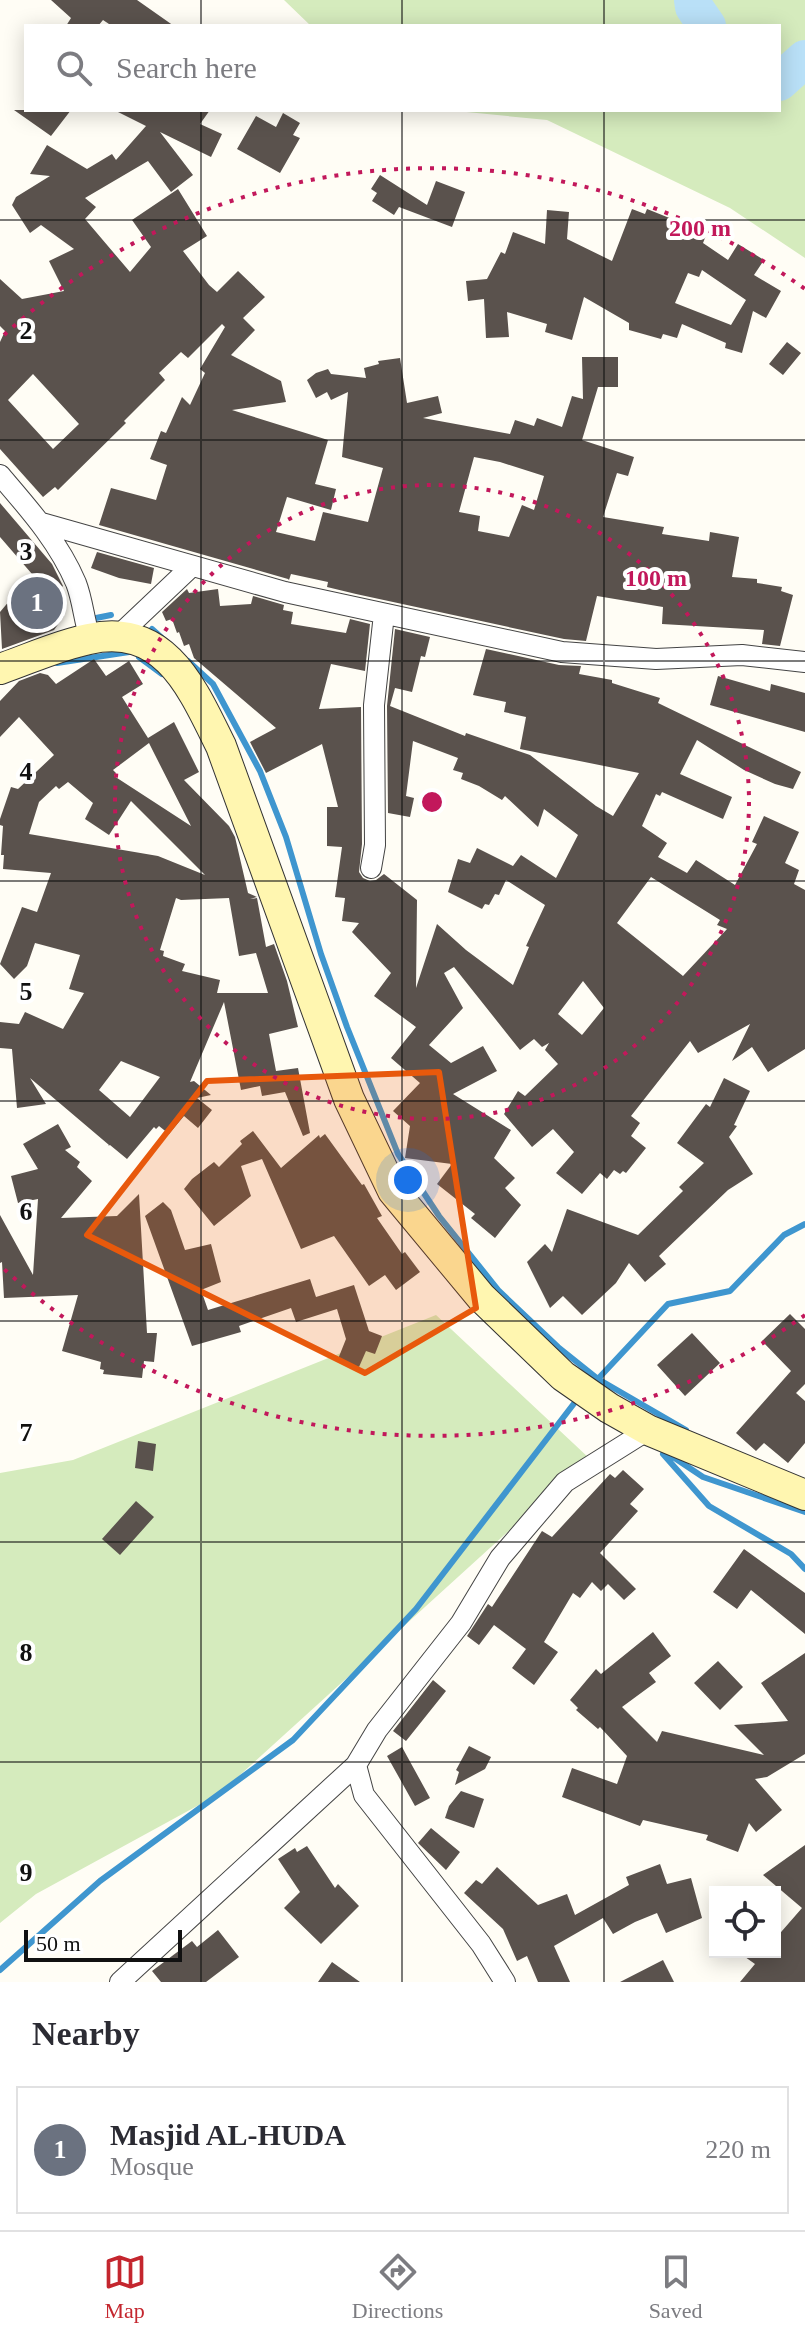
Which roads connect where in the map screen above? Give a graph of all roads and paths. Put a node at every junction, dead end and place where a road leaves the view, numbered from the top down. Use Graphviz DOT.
graph roads {
  1 [pos="0,475"];
  2 [pos="42,523"];
  3 [pos="192,566"];
  4 [pos="384,614"];
  5 [pos="103,638"];
  6 [pos="805,662"];
  7 [pos="0,669"];
  8 [pos="371,868"];
  9 [pos="648,1430"];
  10 [pos="805,1495"];
  11 [pos="356,1765"];
  12 [pos="120,1982"];
  13 [pos="505,1982"];
  1 -- 2 [label="street"];
  2 -- 3 [label="street"];
  2 -- 5 [label="street"];
  3 -- 4 [label="street"];
  3 -- 5 [label="street"];
  4 -- 6 [label="street"];
  4 -- 8 [label="street"];
  5 -- 7 [label="street"];
  5 -- 9 [label="street"];
  9 -- 10 [label="street"];
  9 -- 11 [label="street"];
  11 -- 12 [label="street"];
  11 -- 13 [label="street"];
}
